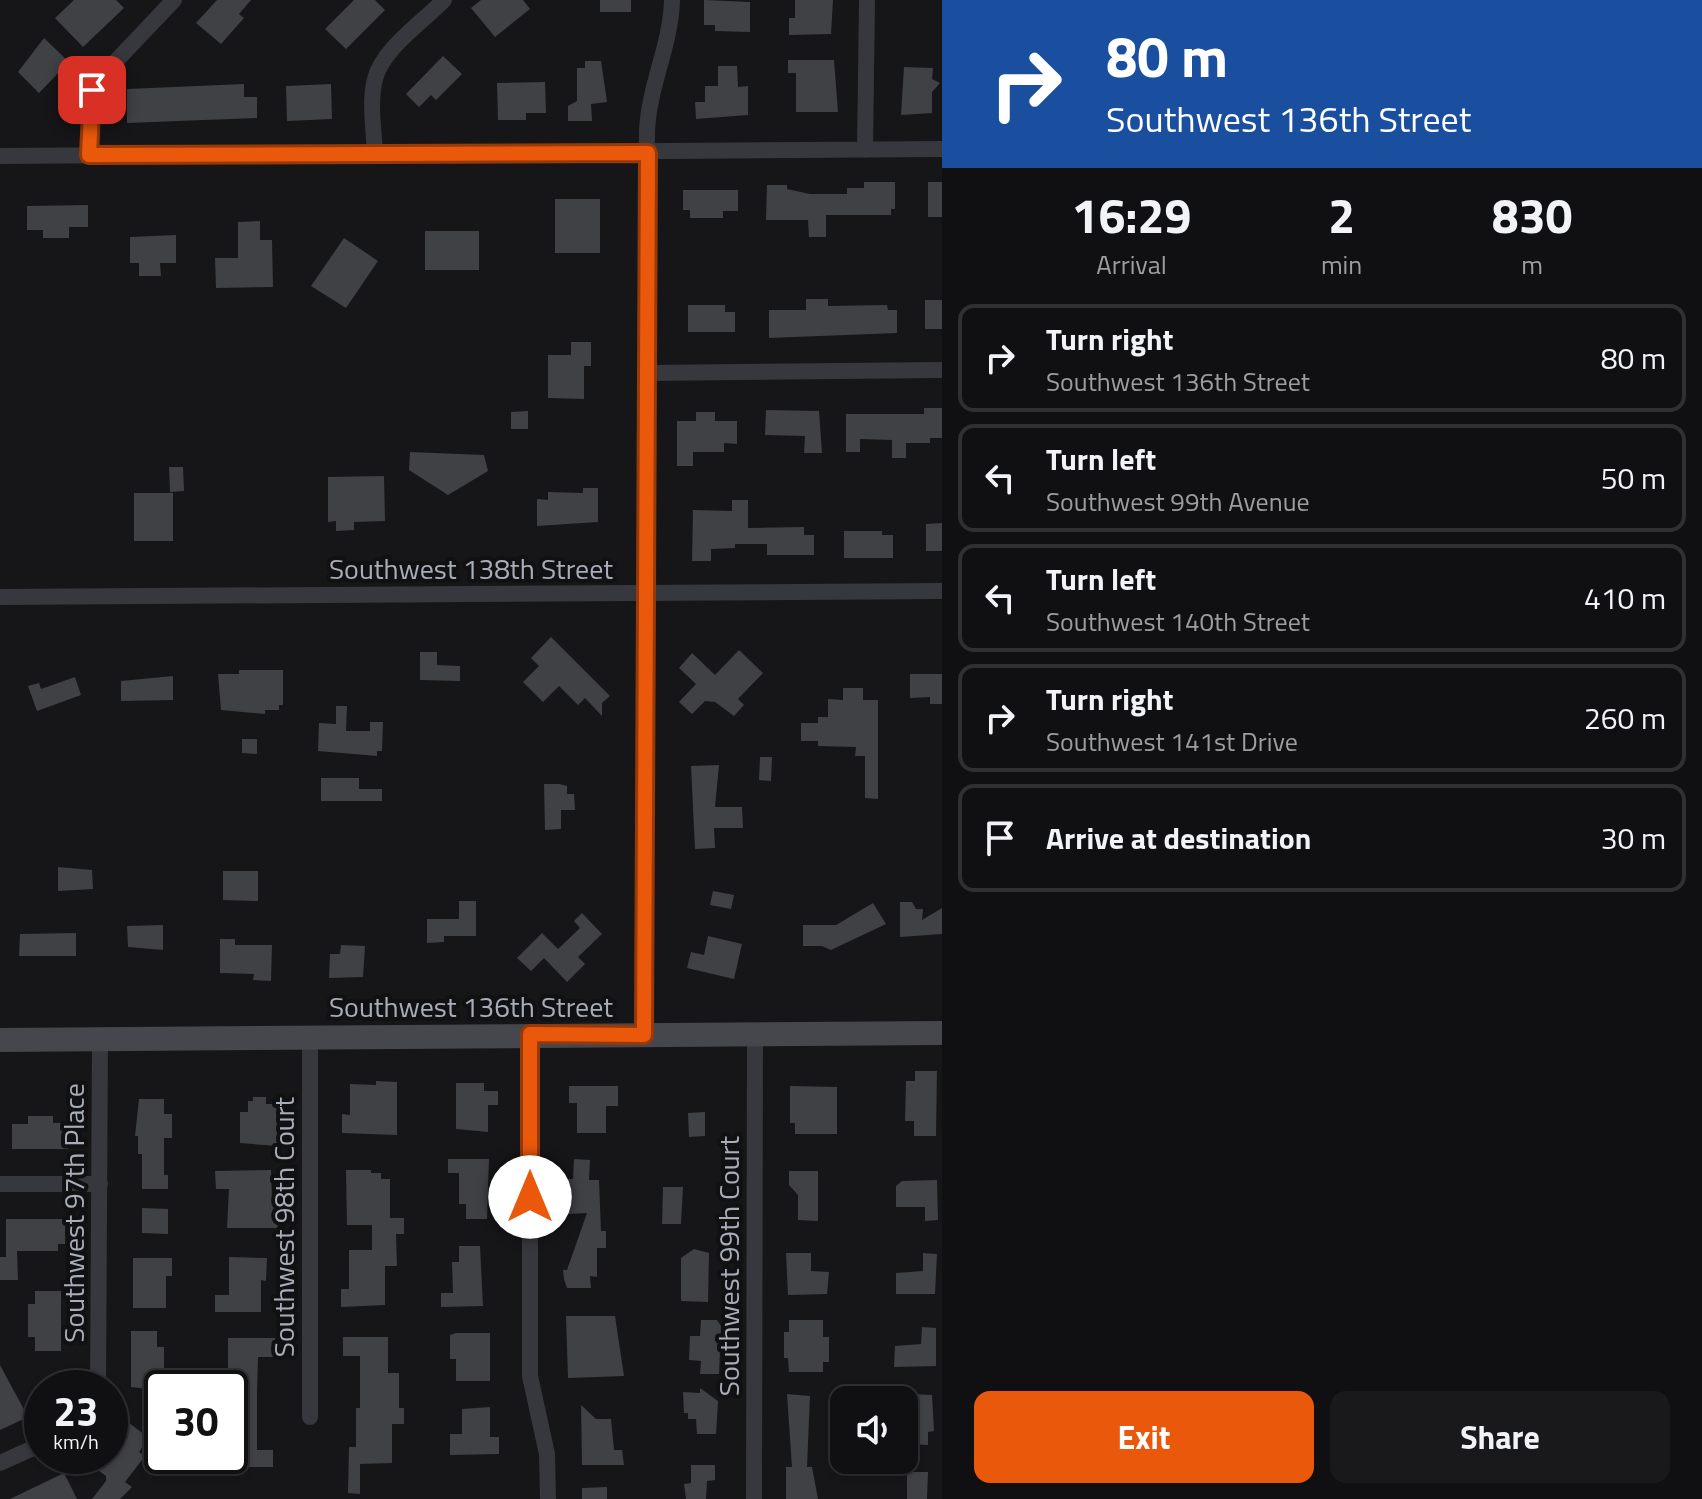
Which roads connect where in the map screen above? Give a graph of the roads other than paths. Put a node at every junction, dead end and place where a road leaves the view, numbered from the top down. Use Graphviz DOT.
graph roads {
  1 [pos="174,0"];
  2 [pos="444,0"];
  3 [pos="672,0"];
  4 [pos="867,0"];
  5 [pos="942,149"];
  6 [pos="865,150"];
  7 [pos="648,153"];
  8 [pos="375,154"];
  9 [pos="89,155"];
  10 [pos="0,156"];
  11 [pos="942,370"];
  12 [pos="648,373"];
  13 [pos="942,591"];
  14 [pos="647,593"];
  15 [pos="0,597"];
  16 [pos="942,1033"];
  17 [pos="530,1034"];
  18 [pos="755,1034"];
  19 [pos="644,1035"];
  20 [pos="310,1037"];
  21 [pos="100,1038"];
  22 [pos="0,1040"];
  23 [pos="0,1184"];
  24 [pos="100,1184"];
  25 [pos="98,1370"];
  26 [pos="310,1417"];
  27 [pos="24,1452"];
  28 [pos="0,1463"];
  29 [pos="548,1499"];
  30 [pos="754,1499"];
  1 -- 9 [label="street"];
  2 -- 8 [label="street"];
  3 -- 7 [label="street"];
  4 -- 6 [label="street"];
  5 -- 6 [label="street"];
  6 -- 7 [label="street"];
  7 -- 8 [label="street"];
  7 -- 12 [label="street"];
  8 -- 9 [label="street"];
  9 -- 10 [label="street"];
  11 -- 12 [label="street"];
  12 -- 14 [label="street"];
  13 -- 14 [label="street, Southwest 138th Street"];
  14 -- 15 [label="street, Southwest 138th Street"];
  14 -- 19 [label="street"];
  16 -- 18 [label="street, Southwest 136th Street"];
  17 -- 19 [label="street, Southwest 136th Street"];
  17 -- 20 [label="street, Southwest 136th Street"];
  17 -- 29 [label="street"];
  18 -- 19 [label="street, Southwest 136th Street"];
  18 -- 30 [label="street, Southwest 99th Court"];
  20 -- 21 [label="street, Southwest 136th Street"];
  20 -- 26 [label="street, Southwest 98th Court"];
  21 -- 22 [label="street, Southwest 136th Street"];
  21 -- 24 [label="street, Southwest 97th Place"];
  23 -- 24 [label="street"];
  24 -- 25 [label="street, Southwest 97th Place"];
  27 -- 28 [label="street"];
}
